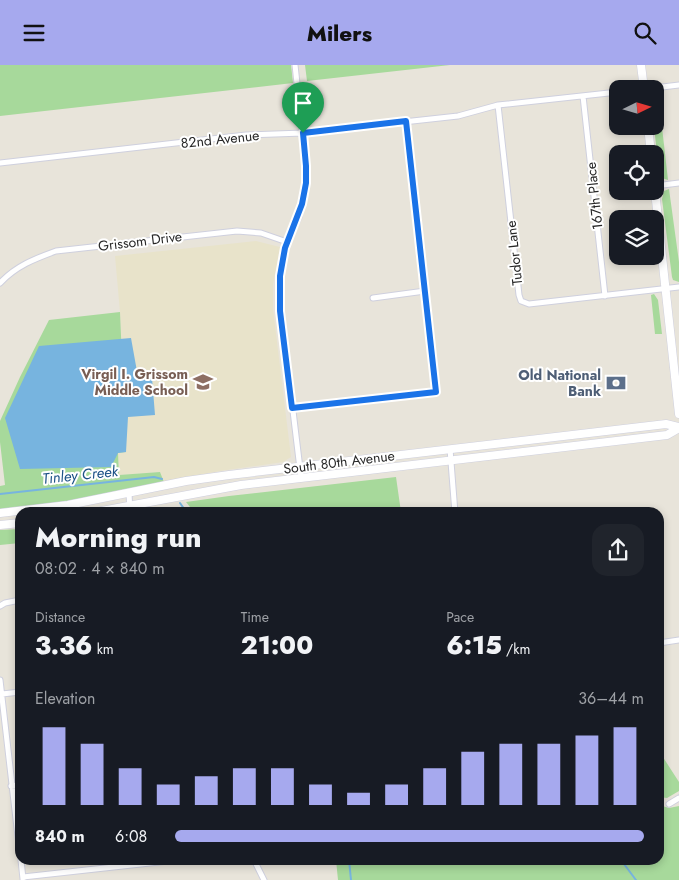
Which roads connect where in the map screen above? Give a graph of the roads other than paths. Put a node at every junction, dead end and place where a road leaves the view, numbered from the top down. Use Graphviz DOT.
graph roads {
  1 [pos="295,65"];
  2 [pos="641,65"];
  3 [pos="644,80"];
  4 [pos="679,85"];
  5 [pos="664,87"];
  6 [pos="609,93"];
  7 [pos="583,96"];
  8 [pos="498,105"];
  9 [pos="406,121"];
  10 [pos="303,133"];
  11 [pos="0,163"];
  12 [pos="679,183"];
  13 [pos="664,185"];
  14 [pos="655,200"];
  15 [pos="287,242"];
  16 [pos="0,283"];
  17 [pos="679,287"];
  18 [pos="665,289"];
  19 [pos="425,291"];
  20 [pos="605,296"];
  21 [pos="373,298"];
  22 [pos="676,369"];
  23 [pos="292,408"];
  24 [pos="679,414"];
  25 [pos="679,428"];
  26 [pos="450,449"];
  27 [pos="451,460"];
  28 [pos="299,466"];
  29 [pos="301,477"];
  30 [pos="129,493"];
  31 [pos="51,507"];
  32 [pos="130,507"];
  33 [pos="139,507"];
  34 [pos="455,507"];
  35 [pos="15,511"];
  36 [pos="0,513"];
  37 [pos="15,524"];
  38 [pos="0,525"];
  39 [pos="15,600"];
  40 [pos="0,605"];
  41 [pos="679,640"];
  42 [pos="664,642"];
  43 [pos="0,680"];
  44 [pos="15,693"];
  45 [pos="2,694"];
  46 [pos="11,786"];
  47 [pos="15,786"];
  48 [pos="679,797"];
  49 [pos="669,805"];
  50 [pos="15,816"];
  51 [pos="22,865"];
  52 [pos="134,865"];
  53 [pos="256,865"];
  54 [pos="23,878"];
  55 [pos="264,880"];
  1 -- 10 [label="street"];
  2 -- 3 [label="street"];
  4 -- 5 [label="street"];
  6 -- 7 [label="street, 82nd Avenue"];
  7 -- 8 [label="street, 82nd Avenue"];
  7 -- 20 [label="street, 167th Place"];
  8 -- 9 [label="street, 82nd Avenue"];
  8 -- 20 [label="street, Tudor Lane"];
  9 -- 10 [label="street, 82nd Avenue"];
  9 -- 19 [label="street"];
  10 -- 11 [label="street, 82nd Avenue"];
  10 -- 15 [label="street"];
  12 -- 13 [label="street"];
  14 -- 18 [label="street"];
  15 -- 16 [label="street, Grissom Drive"];
  15 -- 23 [label="street"];
  17 -- 18 [label="street, Tudor Lane"];
  18 -- 20 [label="street, Tudor Lane"];
  18 -- 22 [label="street"];
  19 -- 21 [label="street"];
  19 -- 23 [label="street"];
  22 -- 24 [label="street"];
  23 -- 28 [label="street"];
  25 -- 26 [label="street, South 80th Avenue"];
  25 -- 27 [label="street, South 80th Avenue"];
  26 -- 27 [label="street"];
  26 -- 28 [label="street, South 80th Avenue"];
  27 -- 29 [label="street, South 80th Avenue"];
  27 -- 34 [label="street"];
  28 -- 29 [label="street"];
  28 -- 30 [label="street, South 80th Avenue"];
  29 -- 33 [label="street, South 80th Avenue"];
  30 -- 31 [label="street, South 80th Avenue"];
  30 -- 32 [label="street"];
  35 -- 36 [label="street, South 80th Avenue"];
  37 -- 38 [label="street"];
  39 -- 40 [label="street"];
  41 -- 42 [label="street"];
  43 -- 45 [label="street"];
  44 -- 45 [label="street"];
  45 -- 46 [label="street"];
  46 -- 47 [label="street"];
  46 -- 50 [label="street"];
  48 -- 49 [label="street"];
  51 -- 54 [label="street"];
  52 -- 54 [label="street"];
  53 -- 55 [label="street"];
}
